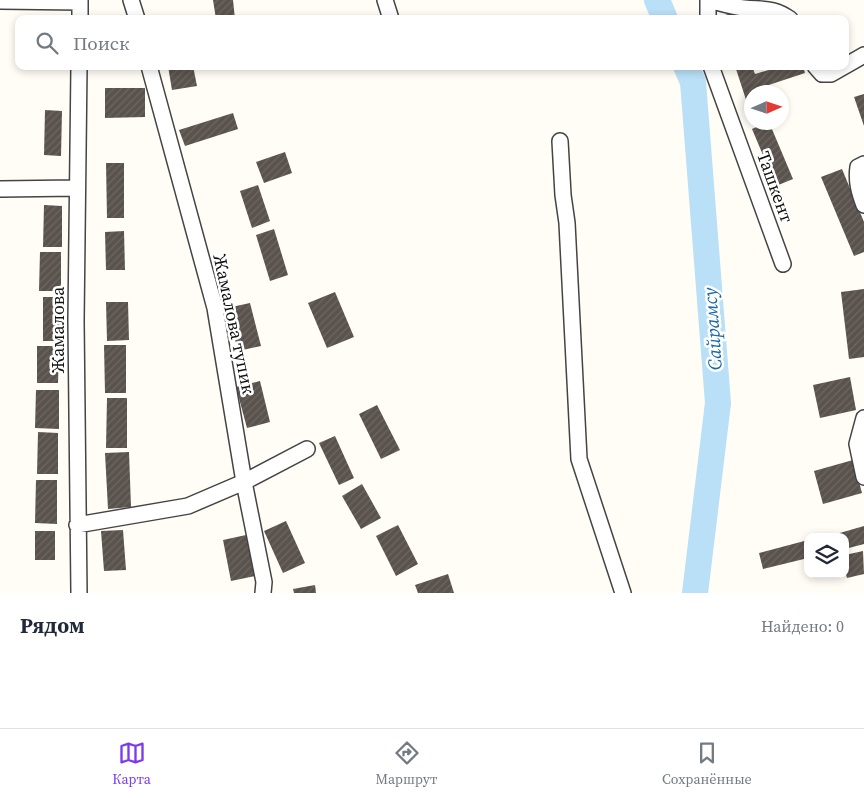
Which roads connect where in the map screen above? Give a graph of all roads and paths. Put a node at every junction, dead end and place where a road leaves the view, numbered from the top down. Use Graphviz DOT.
graph roads {
  1 [pos="132,0"];
  2 [pos="385,0"];
  3 [pos="708,0"];
  4 [pos="0,1"];
  5 [pos="80,1"];
  6 [pos="80,15"];
  7 [pos="136,15"];
  8 [pos="390,15"];
  9 [pos="708,15"];
  10 [pos="784,15"];
  11 [pos="864,55"];
  12 [pos="849,64"];
  13 [pos="79,70"];
  14 [pos="151,70"];
  15 [pos="712,70"];
  16 [pos="818,70"];
  17 [pos="838,70"];
  18 [pos="560,141"];
  19 [pos="864,164"];
  20 [pos="77,188"];
  21 [pos="0,189"];
  22 [pos="864,205"];
  23 [pos="783,264"];
  24 [pos="864,418"];
  25 [pos="307,449"];
  26 [pos="864,477"];
  27 [pos="244,482"];
  28 [pos="77,525"];
  29 [pos="78,593"];
  30 [pos="263,593"];
  31 [pos="623,593"];
  1 -- 7 [label="street"];
  2 -- 8 [label="street"];
  3 -- 9 [label="street"];
  3 -- 10 [label="street"];
  4 -- 5 [label="street"];
  5 -- 6 [label="street"];
  11 -- 12 [label="street"];
  13 -- 20 [label="street, Жамалова"];
  14 -- 27 [label="street, Жамалова тупик"];
  15 -- 23 [label="street, Ташкент"];
  16 -- 17 [label="street"];
  18 -- 31 [label="street"];
  19 -- 22 [label="street"];
  20 -- 21 [label="street"];
  20 -- 28 [label="street, Жамалова"];
  24 -- 26 [label="street"];
  25 -- 27 [label="street"];
  27 -- 28 [label="street"];
  27 -- 30 [label="street, Жамалова тупик"];
  28 -- 29 [label="street, Жамалова"];
}
